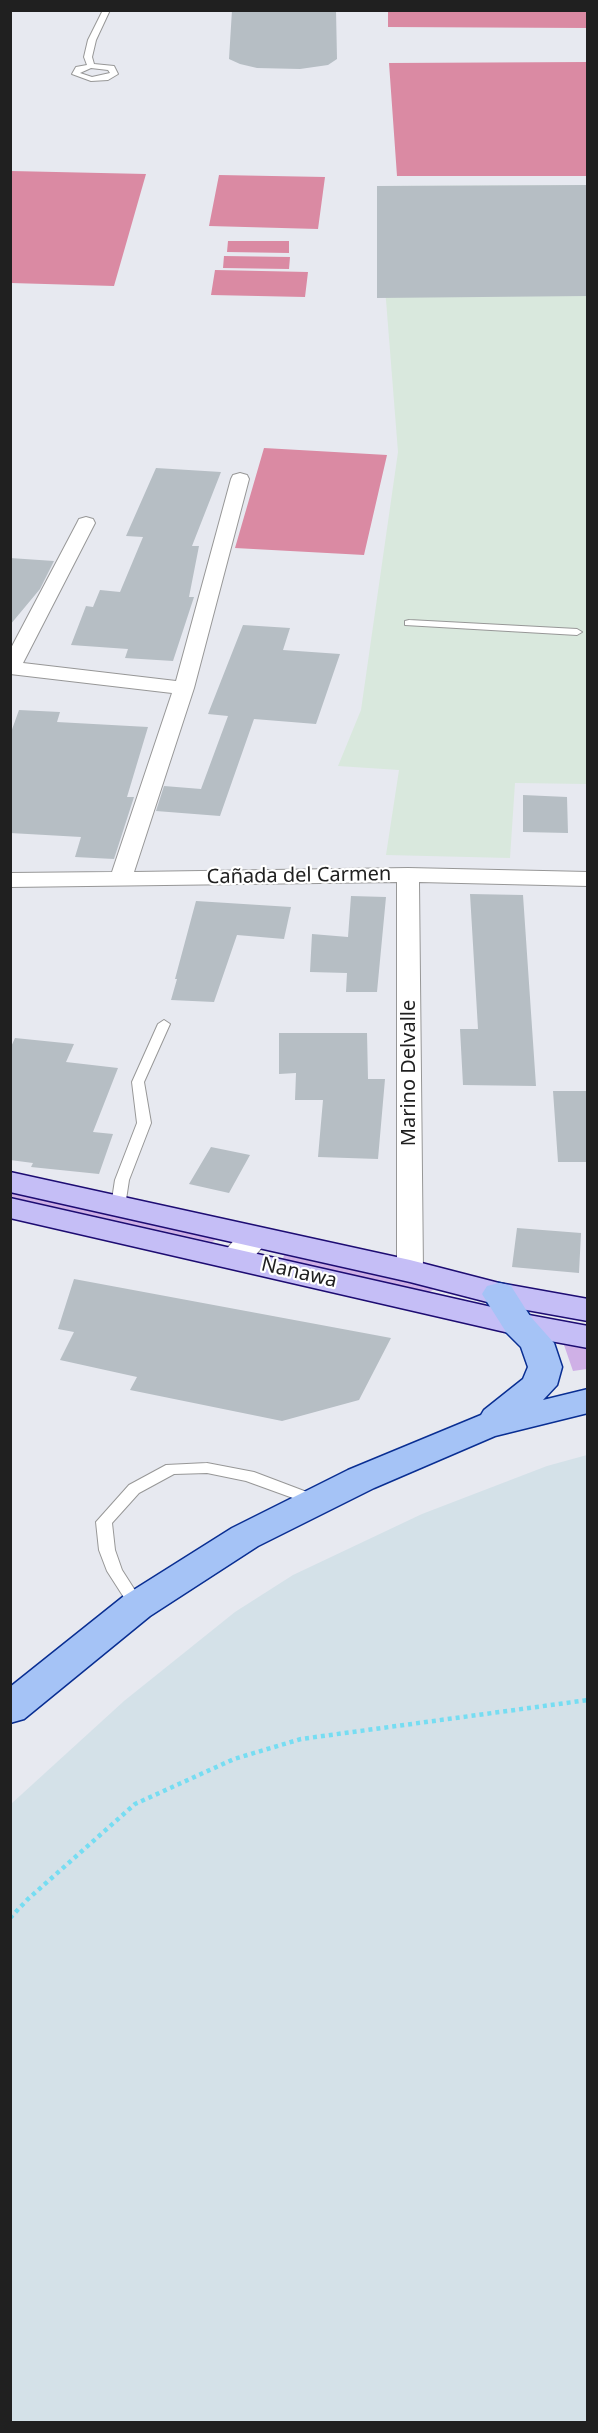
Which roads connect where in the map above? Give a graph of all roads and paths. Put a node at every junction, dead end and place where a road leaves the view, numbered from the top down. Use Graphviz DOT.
graph roads {
  1 [pos="107,10"];
  2 [pos="91,66"];
  3 [pos="240,479"];
  4 [pos="86,523"];
  5 [pos="409,623"];
  6 [pos="577,632"];
  7 [pos="11,668"];
  8 [pos="184,688"];
  9 [pos="408,875"];
  10 [pos="121,878"];
  11 [pos="588,879"];
  12 [pos="10,880"];
  13 [pos="164,1024"];
  14 [pos="10,1182"];
  15 [pos="118,1206"];
  16 [pos="10,1208"];
  17 [pos="245,1248"];
  18 [pos="410,1271"];
  19 [pos="499,1294"];
  20 [pos="588,1310"];
  21 [pos="518,1324"];
  22 [pos="588,1337"];
  23 [pos="588,1401"];
  24 [pos="485,1426"];
  25 [pos="315,1502"];
  26 [pos="137,1606"];
  27 [pos="588,1700"];
  28 [pos="10,1709"];
  29 [pos="10,1918"];
  1 -- 2 [label="lane"];
  3 -- 8 [label="street"];
  4 -- 7 [label="street"];
  5 -- 6 [label="lane"];
  7 -- 8 [label="street"];
  8 -- 10 [label="street"];
  9 -- 10 [label="street, Cañada del Carmen"];
  9 -- 11 [label="street, Cañada del Carmen"];
  9 -- 18 [label="street, Marino Delvalle"];
  10 -- 12 [label="street, Cañada del Carmen"];
  13 -- 15 [label="lane"];
  14 -- 15 [label="main road, Nanawa"];
  15 -- 17 [label="main road, Nanawa"];
  16 -- 17 [label="main road, Nanawa"];
  17 -- 18 [label="main road, Nanawa"];
  17 -- 21 [label="main road, Nanawa"];
  18 -- 19 [label="main road, Nanawa"];
  19 -- 20 [label="main road, Nanawa"];
  19 -- 21 [label="main road"];
  21 -- 22 [label="main road, Nanawa"];
  21 -- 24 [label="main road"];
  23 -- 24 [label="main road"];
  24 -- 25 [label="main road"];
  25 -- 26 [label="main road"];
  25 -- 26 [label="lane"];
  26 -- 28 [label="main road"];
  27 -- 29 [label="path"];
}
